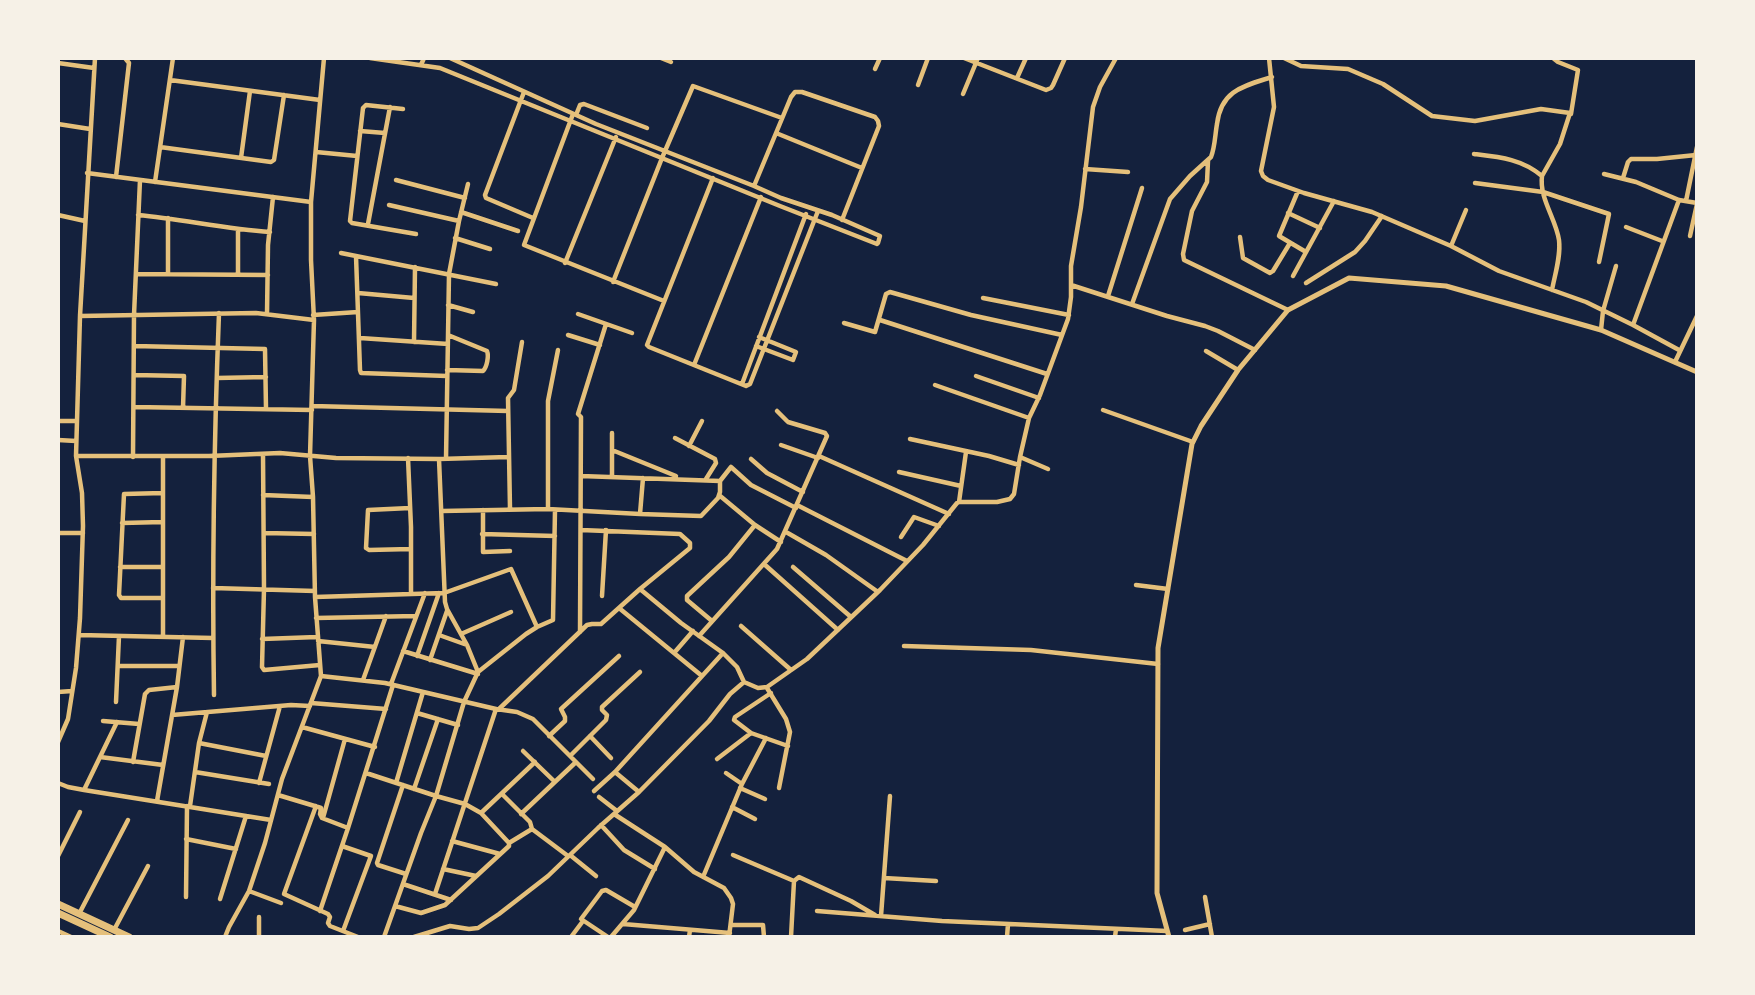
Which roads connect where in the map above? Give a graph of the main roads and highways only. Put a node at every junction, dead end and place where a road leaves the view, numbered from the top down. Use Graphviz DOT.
graph roads {
  1 [pos="58,904"];
  2 [pos="58,913"];
  3 [pos="112,934"];
  4 [pos="129,937"];
  1 -- 3 [label="main road"];
  2 -- 3 [label="main road"];
  3 -- 4 [label="main road"];
}
